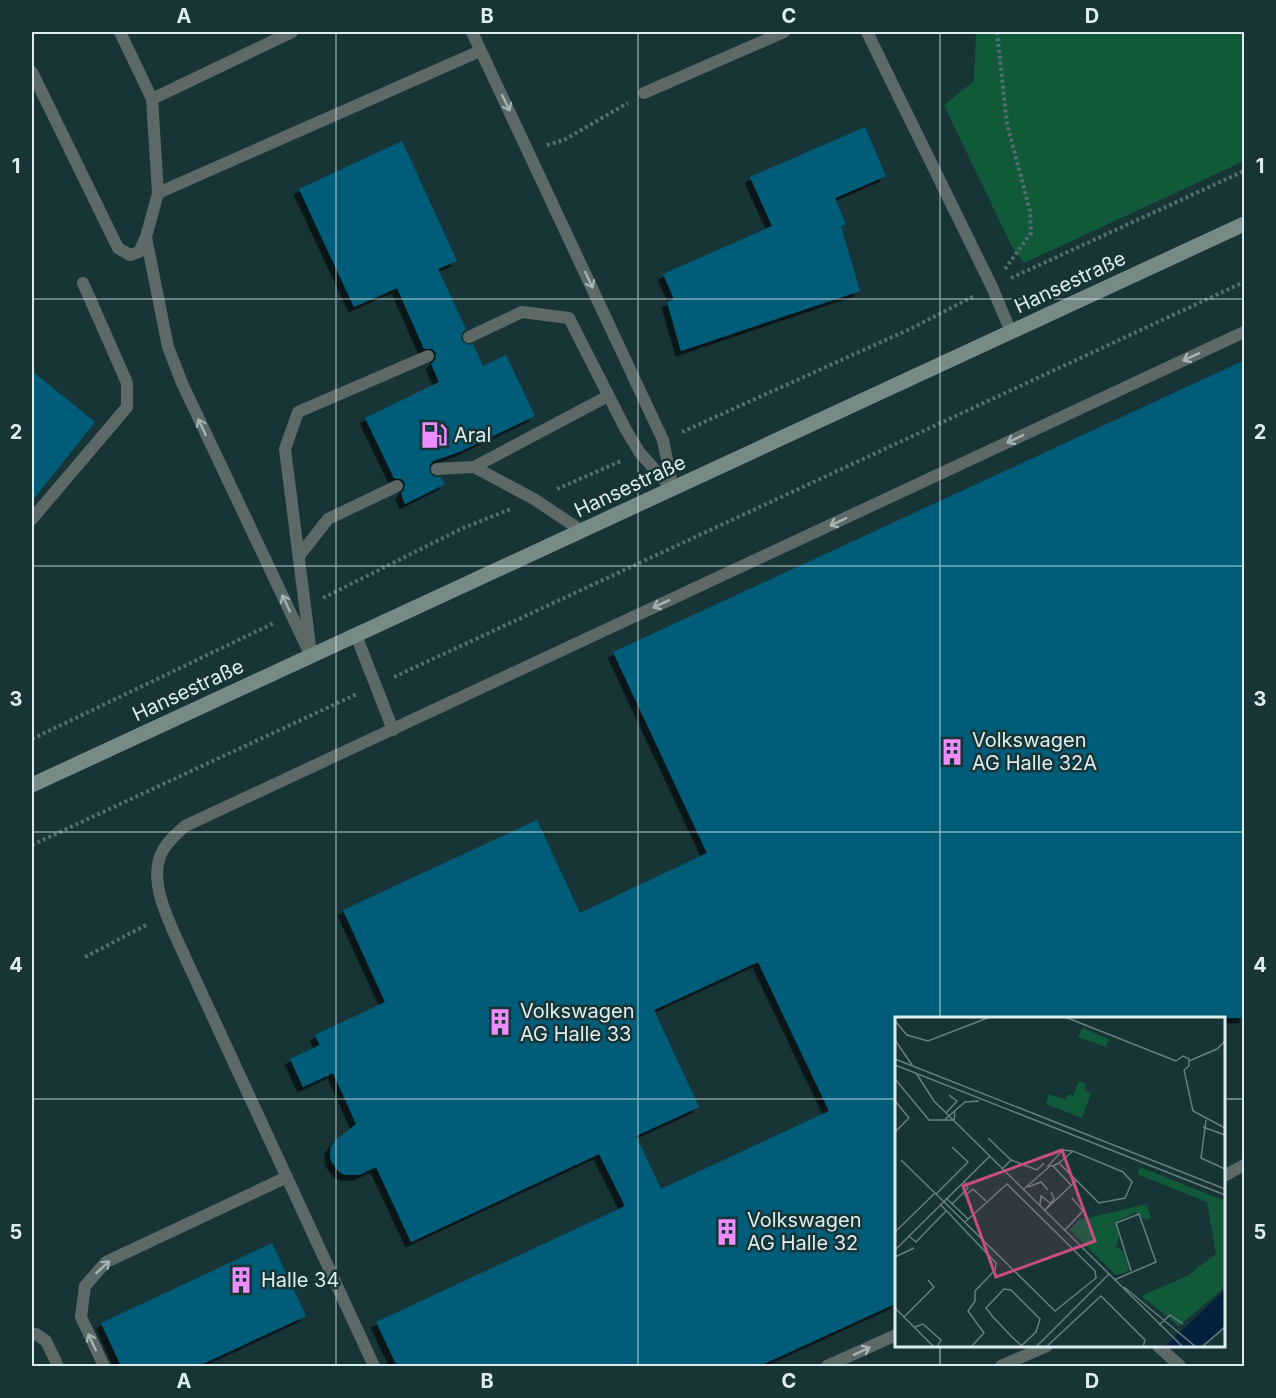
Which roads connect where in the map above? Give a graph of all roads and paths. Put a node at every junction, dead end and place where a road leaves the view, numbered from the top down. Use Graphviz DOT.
graph roads {
  1 [pos="120,32"];
  2 [pos="292,32"];
  3 [pos="472,32"];
  4 [pos="784,32"];
  5 [pos="867,32"];
  6 [pos="997,32"];
  7 [pos="480,51"];
  8 [pos="32,72"];
  9 [pos="644,93"];
  10 [pos="152,99"];
  11 [pos="529,153"];
  12 [pos="158,193"];
  13 [pos="1245,224"];
  14 [pos="146,237"];
  15 [pos="1245,282"];
  16 [pos="83,283"];
  17 [pos="992,287"];
  18 [pos="1011,332"];
  19 [pos="1245,332"];
  20 [pos="470,336"];
  21 [pos="428,356"];
  22 [pos="608,396"];
  23 [pos="474,467"];
  24 [pos="437,468"];
  25 [pos="397,486"];
  26 [pos="673,489"];
  27 [pos="32,519"];
  28 [pos="582,531"];
  29 [pos="298,556"];
  30 [pos="356,635"];
  31 [pos="311,656"];
  32 [pos="375,686"];
  33 [pos="393,730"];
  34 [pos="32,785"];
  35 [pos="32,845"];
  36 [pos="167,915"];
  37 [pos="85,957"];
  38 [pos="1245,1166"];
  39 [pos="1225,1176"];
  40 [pos="287,1177"];
  41 [pos="32,1334"];
  42 [pos="895,1336"];
  43 [pos="1045,1347"];
  44 [pos="1159,1347"];
  45 [pos="58,1366"];
  46 [pos="104,1366"];
  47 [pos="374,1366"];
  48 [pos="827,1366"];
  49 [pos="1001,1366"];
  50 [pos="1180,1366"];
  1 -- 10 [label="lane"];
  2 -- 10 [label="lane"];
  3 -- 7 [label="lane"];
  4 -- 9 [label="lane"];
  5 -- 17 [label="lane"];
  6 -- 17 [label="path"];
  7 -- 11 [label="lane, one-way"];
  7 -- 12 [label="lane"];
  8 -- 14 [label="lane"];
  9 -- 11 [label="path"];
  10 -- 12 [label="lane"];
  11 -- 26 [label="lane, one-way"];
  12 -- 14 [label="lane"];
  13 -- 18 [label="main road, Hansestraße"];
  31 -- 14 [label="lane, one-way"];
  15 -- 32 [label="path"];
  16 -- 27 [label="lane"];
  17 -- 18 [label="lane"];
  18 -- 26 [label="main road, Hansestraße"];
  19 -- 33 [label="lane, one-way"];
  20 -- 22 [label="lane"];
  21 -- 29 [label="lane"];
  22 -- 23 [label="lane"];
  22 -- 26 [label="lane"];
  23 -- 24 [label="lane"];
  23 -- 28 [label="lane"];
  25 -- 29 [label="lane"];
  26 -- 28 [label="main road, Hansestraße"];
  28 -- 30 [label="main road, Hansestraße"];
  29 -- 31 [label="lane"];
  30 -- 31 [label="main road, Hansestraße"];
  30 -- 32 [label="lane"];
  31 -- 34 [label="main road, Hansestraße"];
  32 -- 33 [label="lane"];
  32 -- 35 [label="path"];
  33 -- 36 [label="lane"];
  36 -- 37 [label="path"];
  36 -- 40 [label="lane"];
  38 -- 39 [label="lane"];
  46 -- 40 [label="lane, one-way"];
  40 -- 47 [label="lane"];
  41 -- 45 [label="lane"];
  48 -- 42 [label="lane, one-way"];
  43 -- 49 [label="lane"];
  44 -- 50 [label="lane"];
}
